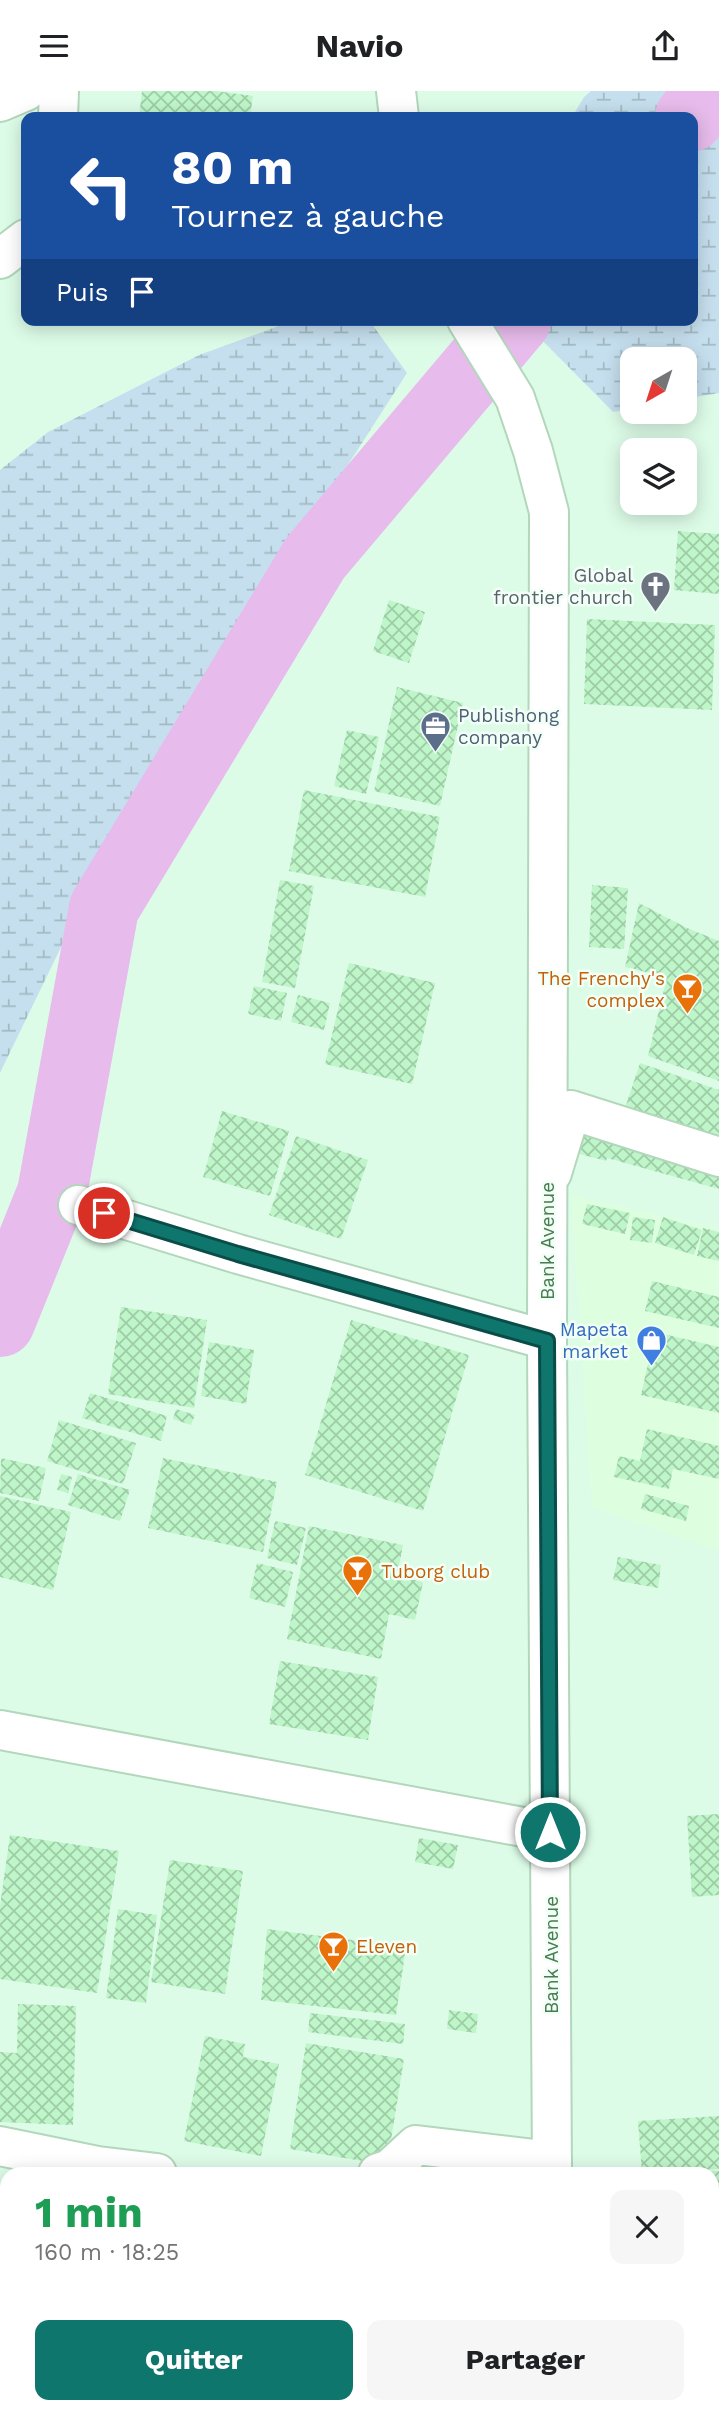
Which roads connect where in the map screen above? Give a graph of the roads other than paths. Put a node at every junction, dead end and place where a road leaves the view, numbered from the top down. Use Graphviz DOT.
graph roads {
  1 [pos="26,91"];
  2 [pos="59,91"];
  3 [pos="396,91"];
  4 [pos="0,102"];
  5 [pos="58,112"];
  6 [pos="399,112"];
  7 [pos="21,243"];
  8 [pos="0,259"];
  9 [pos="471,326"];
  10 [pos="719,1157"];
  11 [pos="547,1189"];
  12 [pos="78,1205"];
  13 [pos="547,1341"];
  14 [pos="0,1730"];
  15 [pos="550,1832"];
  16 [pos="0,2146"];
  17 [pos="98,2167"];
  18 [pos="392,2167"];
  19 [pos="552,2167"];
  1 -- 4 [label="street"];
  2 -- 5 [label="street"];
  3 -- 6 [label="street"];
  7 -- 8 [label="street"];
  9 -- 11 [label="street, Bank Avenue"];
  10 -- 11 [label="street"];
  11 -- 13 [label="street, Bank Avenue"];
  12 -- 13 [label="street"];
  13 -- 15 [label="street, Bank Avenue"];
  14 -- 15 [label="street"];
  15 -- 19 [label="street, Bank Avenue"];
  16 -- 17 [label="street"];
  18 -- 19 [label="street"];
}
